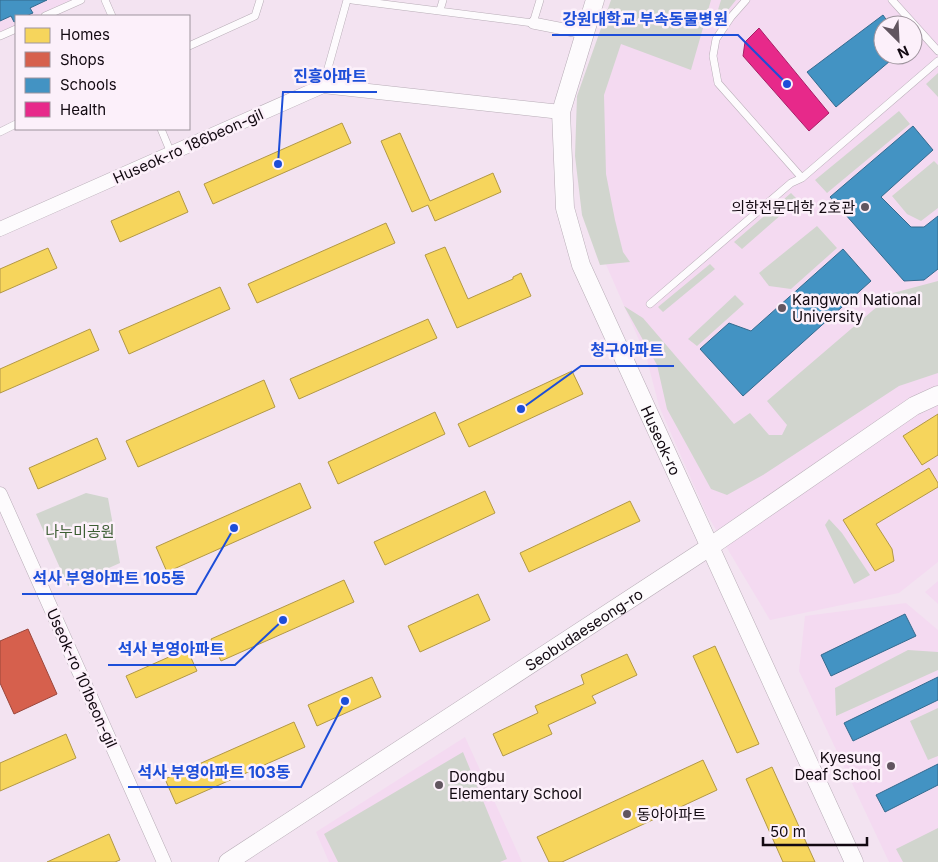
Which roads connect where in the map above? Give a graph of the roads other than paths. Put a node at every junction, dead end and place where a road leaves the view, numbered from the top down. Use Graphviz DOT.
graph roads {
  1 [pos="82,0"];
  2 [pos="105,0"];
  3 [pos="260,0"];
  4 [pos="347,0"];
  5 [pos="352,0"];
  6 [pos="443,0"];
  7 [pos="540,0"];
  8 [pos="595,0"];
  9 [pos="746,0"];
  10 [pos="892,0"];
  11 [pos="440,10"];
  12 [pos="47,15"];
  13 [pos="112,15"];
  14 [pos="533,23"];
  15 [pos="15,29"];
  16 [pos="584,33"];
  17 [pos="0,36"];
  18 [pos="190,46"];
  19 [pos="938,51"];
  20 [pos="938,61"];
  21 [pos="323,86"];
  22 [pos="561,112"];
  23 [pos="15,124"];
  24 [pos="161,130"];
  25 [pos="0,132"];
  26 [pos="171,153"];
  27 [pos="802,178"];
  28 [pos="0,229"];
  29 [pos="650,304"];
  30 [pos="938,395"];
  31 [pos="0,494"];
  32 [pos="711,546"];
  33 [pos="164,862"];
  34 [pos="228,862"];
  35 [pos="854,862"];
  1 -- 12 [label="lane"];
  2 -- 13 [label="lane"];
  3 -- 18 [label="lane"];
  4 -- 21 [label="lane"];
  5 -- 11 [label="lane"];
  6 -- 11 [label="lane"];
  7 -- 14 [label="lane"];
  8 -- 16 [label="street, Huseok-ro"];
  9 -- 27 [label="lane"];
  10 -- 19 [label="lane"];
  11 -- 14 [label="lane"];
  14 -- 16 [label="street"];
  15 -- 17 [label="lane"];
  16 -- 22 [label="street, Huseok-ro"];
  20 -- 27 [label="lane"];
  21 -- 22 [label="street"];
  21 -- 26 [label="street, Huseok-ro 186beon-gil"];
  22 -- 32 [label="street, Huseok-ro"];
  23 -- 25 [label="lane"];
  24 -- 26 [label="lane"];
  26 -- 28 [label="street, Huseok-ro 186beon-gil"];
  27 -- 29 [label="lane"];
  30 -- 32 [label="street, Seobudaeseong-ro"];
  31 -- 33 [label="street, Useok-ro 101beon-gil"];
  32 -- 34 [label="street, Seobudaeseong-ro"];
  32 -- 35 [label="street, Huseok-ro"];
}
